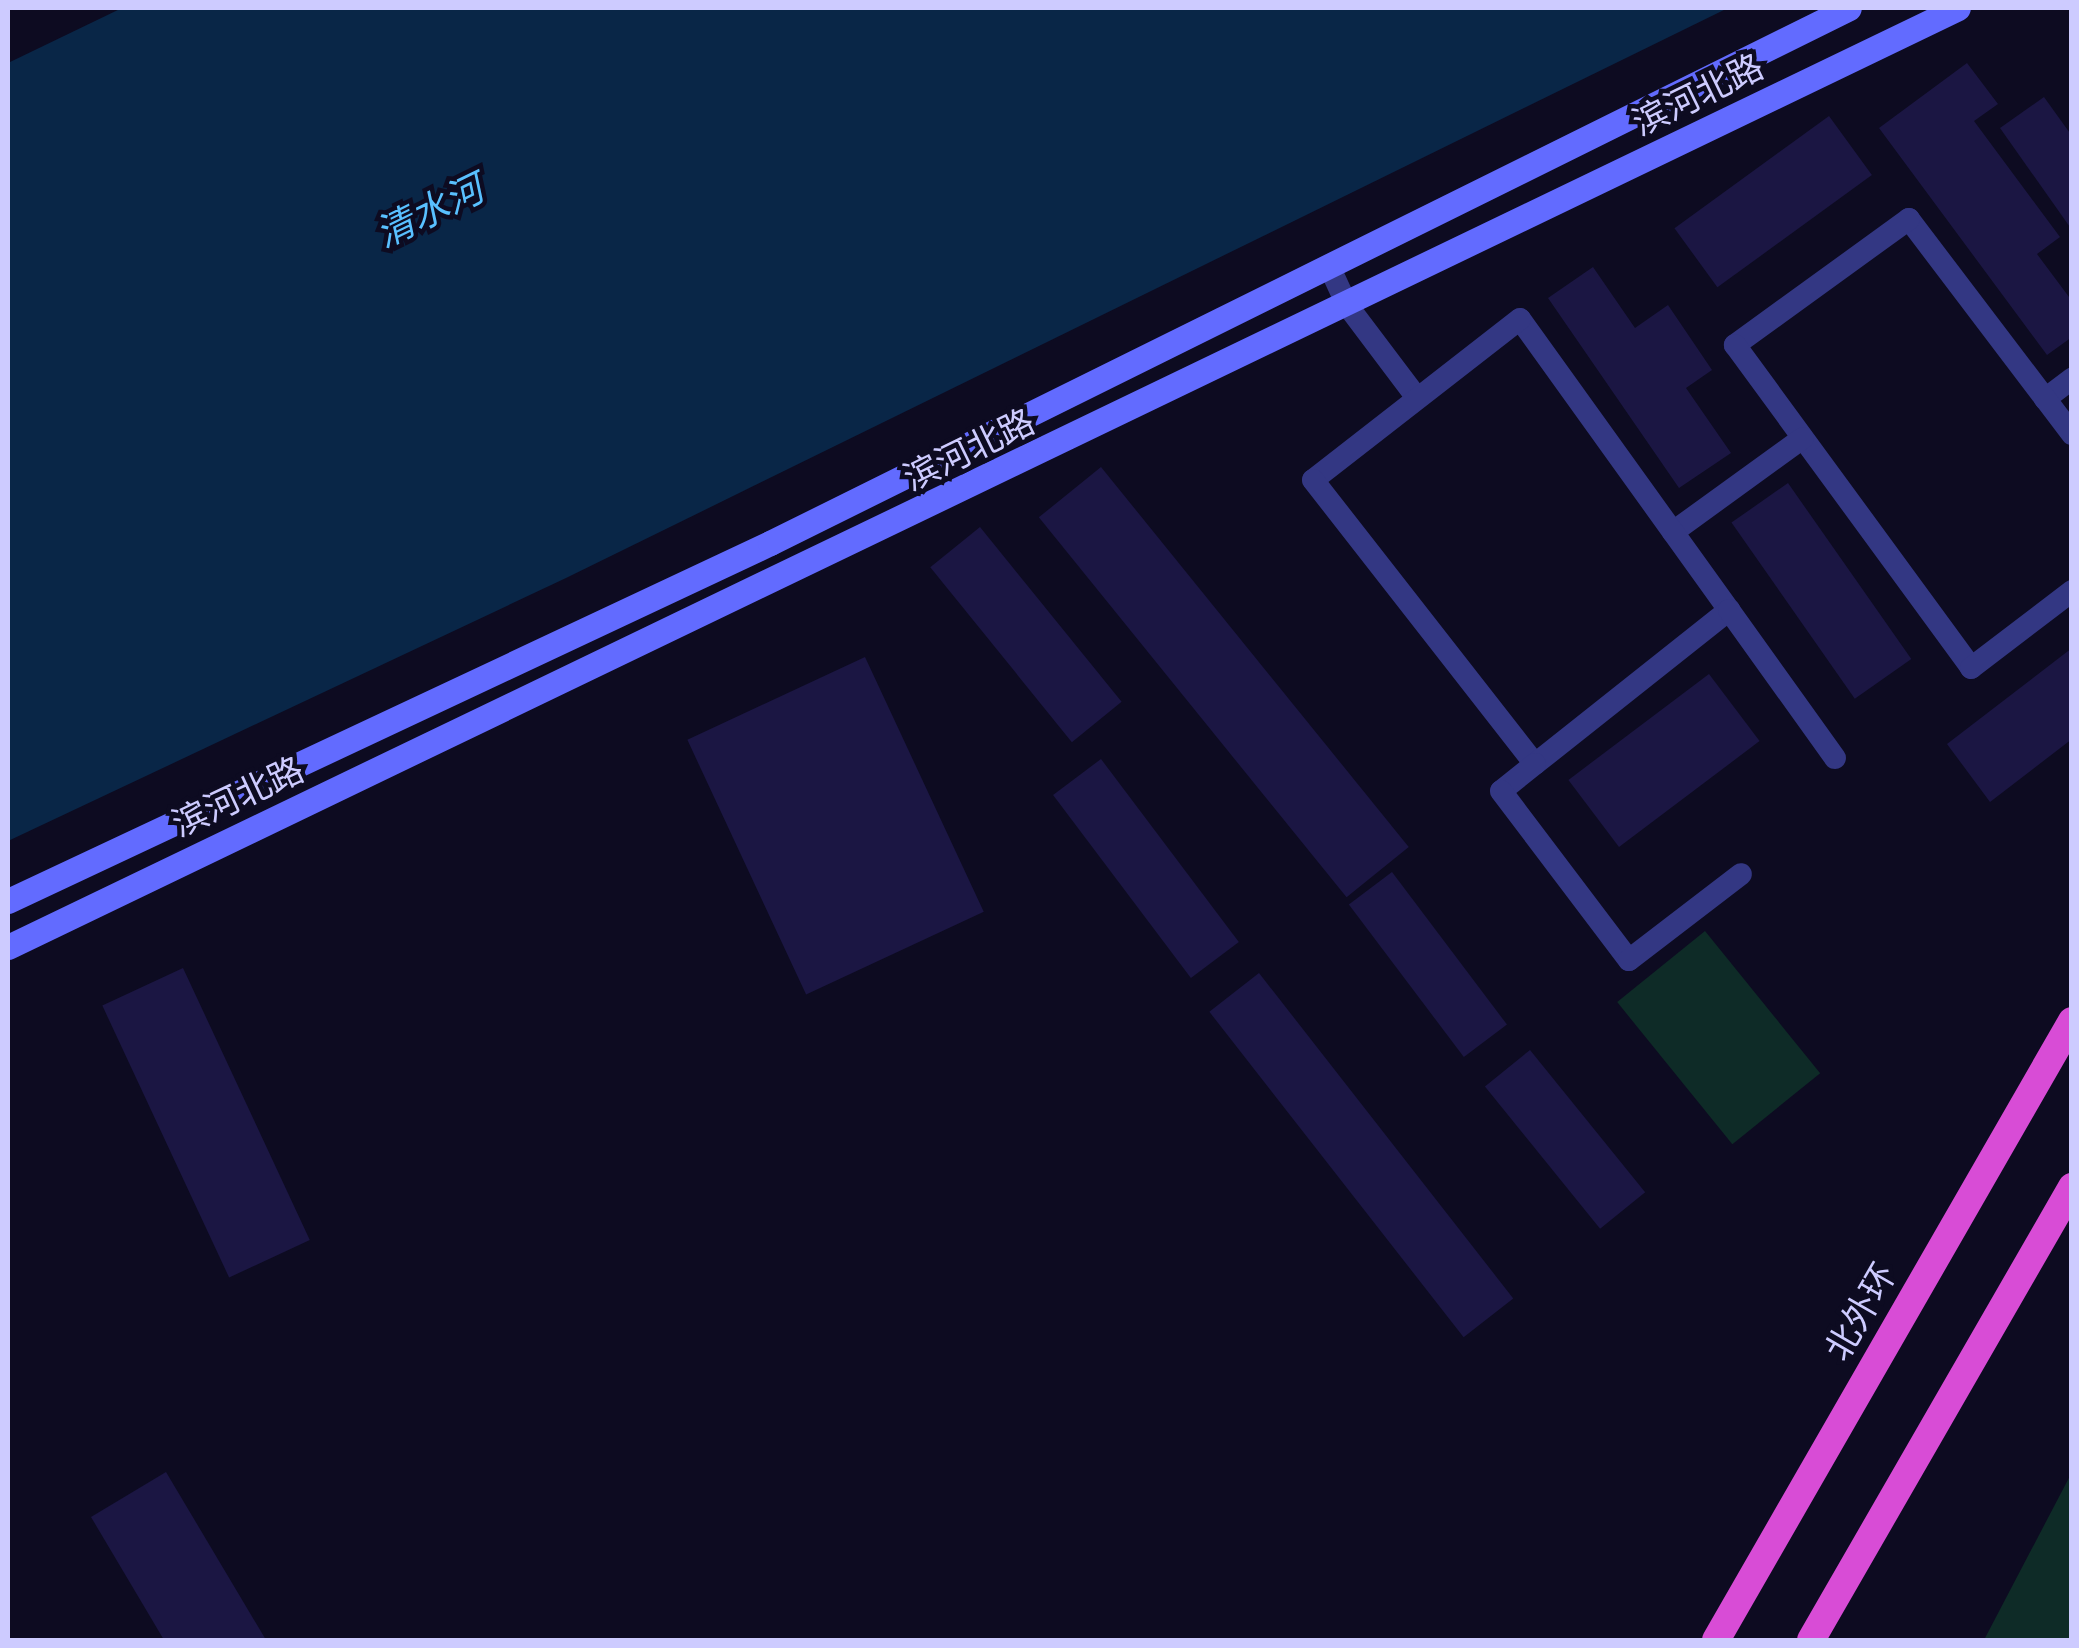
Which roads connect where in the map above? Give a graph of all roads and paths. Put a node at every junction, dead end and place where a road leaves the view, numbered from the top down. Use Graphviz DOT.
graph roads {
  1 [pos="1849,8"];
  2 [pos="1958,8"];
  3 [pos="1329,266"];
  4 [pos="1347,305"];
  5 [pos="2072,380"];
  6 [pos="1417,398"];
  7 [pos="2046,399"];
  8 [pos="2072,434"];
  9 [pos="1803,438"];
  10 [pos="1673,532"];
  11 [pos="2072,591"];
  12 [pos="1729,610"];
  13 [pos="1835,758"];
  14 [pos="1534,764"];
  15 [pos="1741,874"];
  16 [pos="8,901"];
  17 [pos="8,947"];
  18 [pos="2072,1021"];
  19 [pos="2072,1186"];
  20 [pos="1716,1640"];
  21 [pos="1811,1640"];
  1 -- 3 [label="main road, 滨河北路"];
  2 -- 4 [label="main road, 滨河北路"];
  3 -- 4 [label="lane"];
  3 -- 16 [label="main road, 滨河北路"];
  4 -- 6 [label="lane"];
  4 -- 17 [label="main road, 滨河北路"];
  5 -- 7 [label="lane"];
  6 -- 10 [label="lane"];
  6 -- 14 [label="lane"];
  7 -- 8 [label="lane"];
  7 -- 9 [label="lane"];
  9 -- 10 [label="lane"];
  9 -- 11 [label="lane"];
  10 -- 12 [label="lane"];
  12 -- 13 [label="lane"];
  12 -- 14 [label="lane"];
  14 -- 15 [label="lane"];
  18 -- 20 [label="highway, 北外环"];
  19 -- 21 [label="highway"];
}
